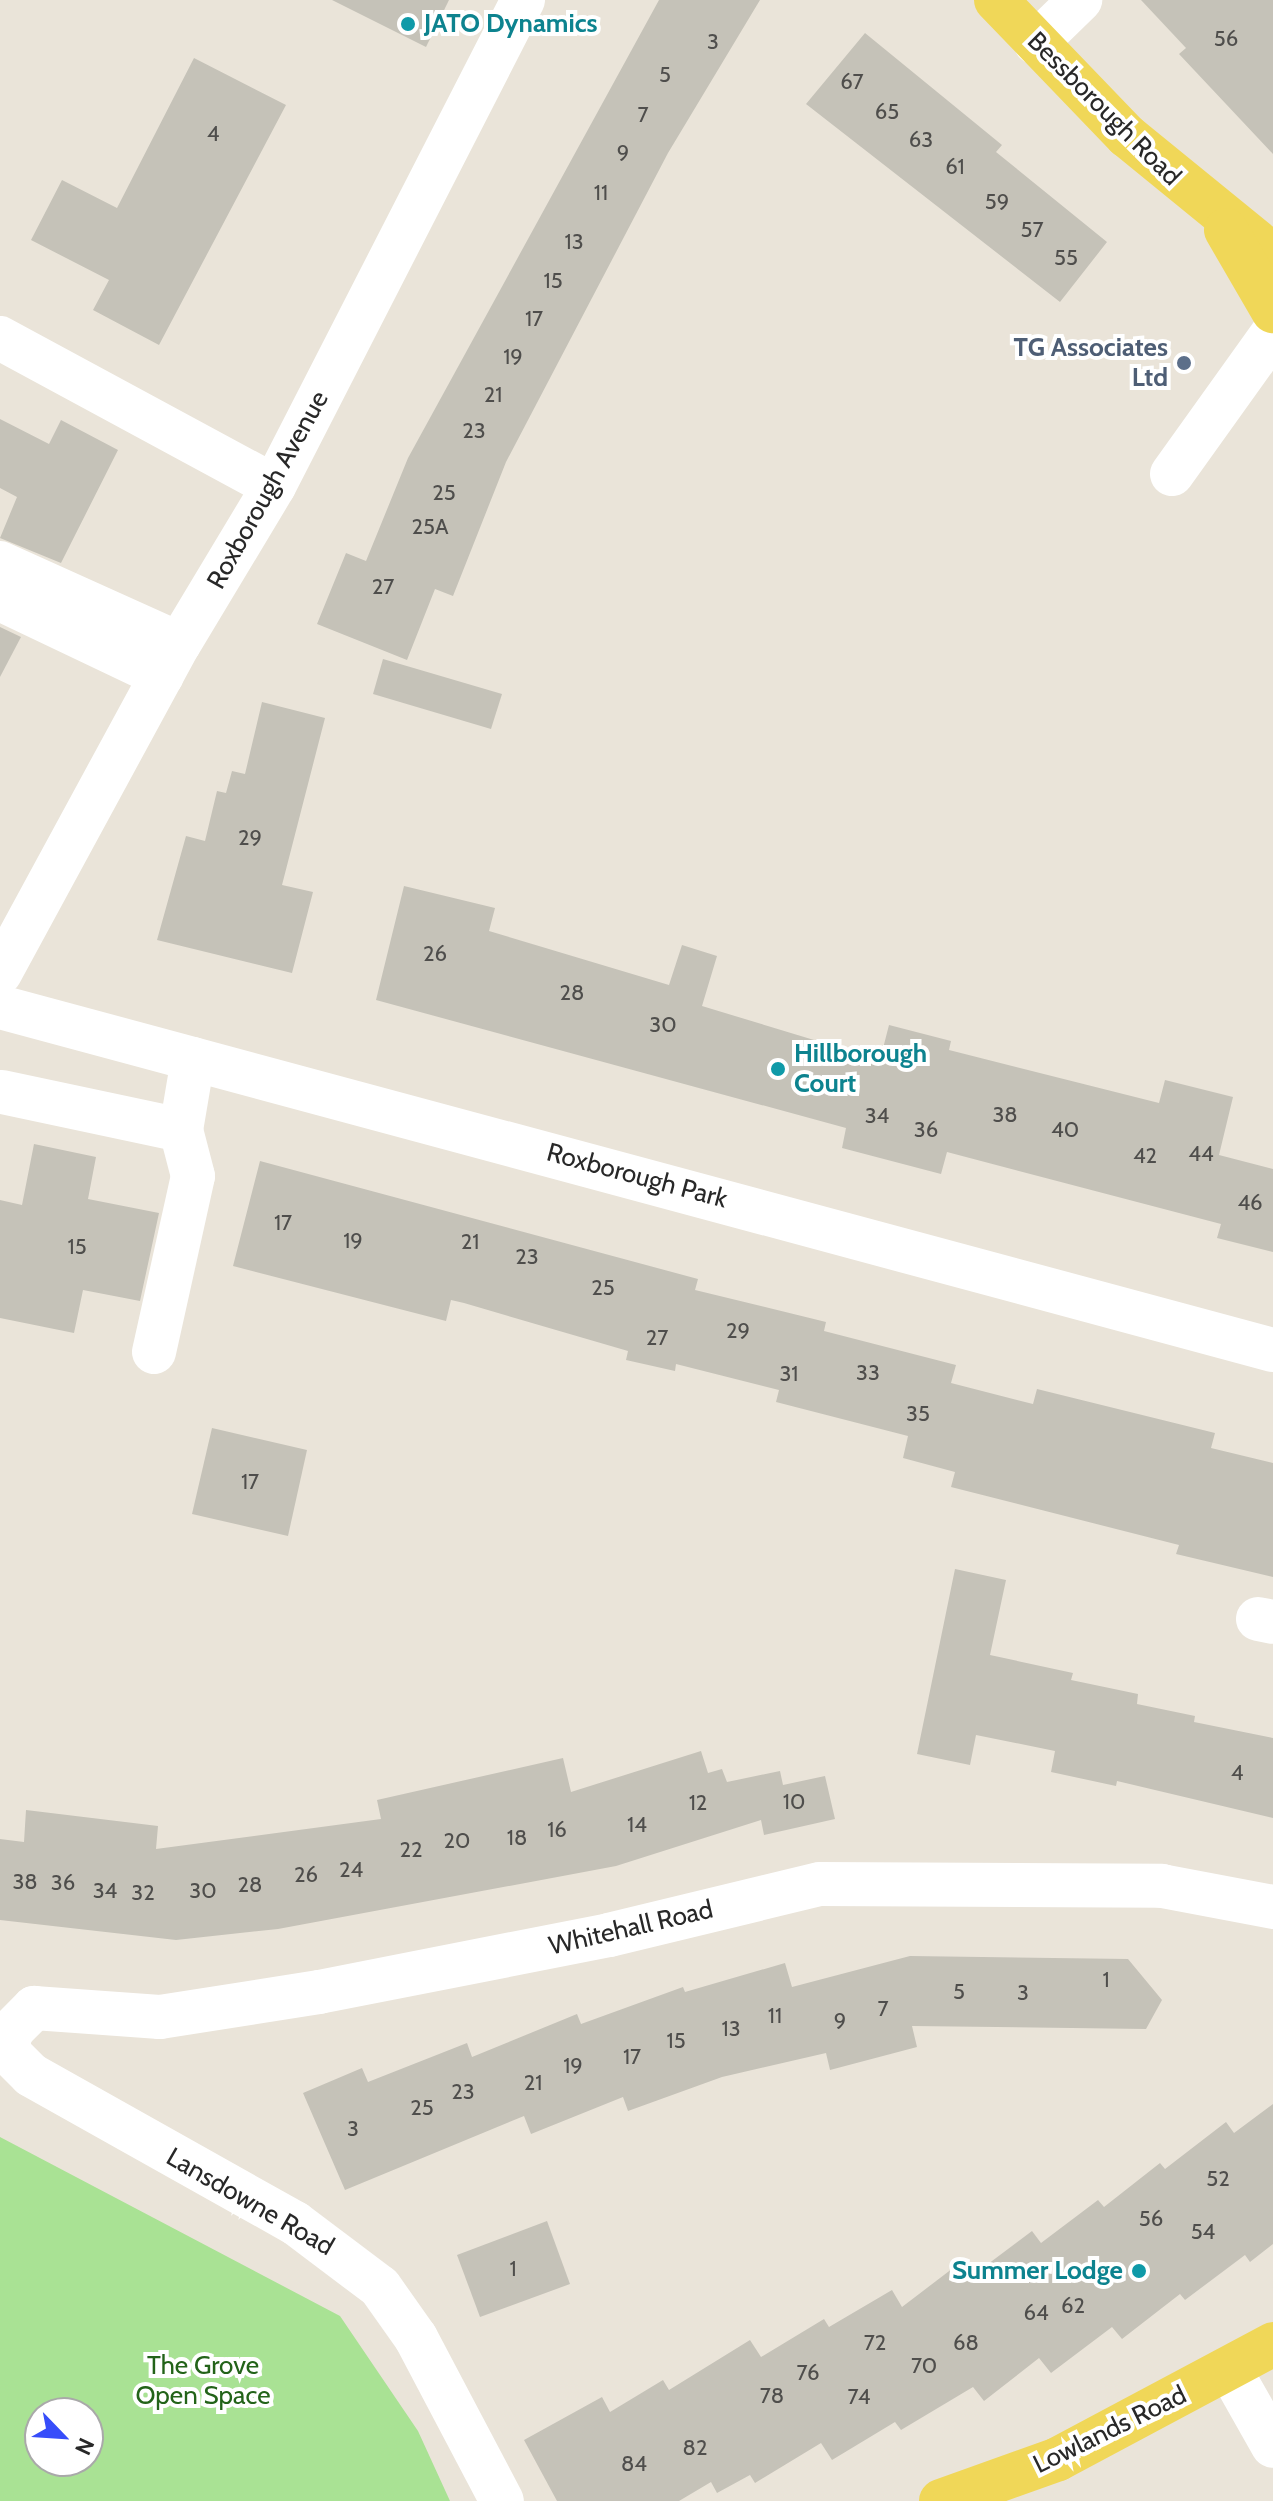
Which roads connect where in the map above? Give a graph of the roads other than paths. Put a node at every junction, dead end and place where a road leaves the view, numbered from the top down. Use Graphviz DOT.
graph roads {
  1 [pos="523,0"];
  2 [pos="996,0"];
  3 [pos="1080,0"];
  4 [pos="1036,43"];
  5 [pos="1217,215"];
  6 [pos="1273,255"];
  7 [pos="1273,311"];
  8 [pos="1273,333"];
  9 [pos="0,338"];
  10 [pos="1172,474"];
  11 [pos="274,486"];
  12 [pos="0,563"];
  13 [pos="0,599"];
  14 [pos="170,660"];
  15 [pos="0,973"];
  16 [pos="0,1007"];
  17 [pos="193,1059"];
  18 [pos="2,1092"];
  19 [pos="181,1130"];
  20 [pos="1273,1350"];
  21 [pos="154,1352"];
  22 [pos="1273,1907"];
  23 [pos="6,2030"];
  24 [pos="1273,2344"];
  25 [pos="1230,2370"];
  26 [pos="1273,2446"];
  27 [pos="502,2501"];
  28 [pos="941,2501"];
  1 -- 11 [label="street, Roxborough Avenue"];
  2 -- 4 [label="main road, Bessborough Road"];
  3 -- 4 [label="street"];
  4 -- 5 [label="main road, Bessborough Road"];
  5 -- 6 [label="main road, Bessborough Road"];
  5 -- 7 [label="main road, Bessborough Road"];
  8 -- 10 [label="street"];
  9 -- 11 [label="street"];
  11 -- 14 [label="street, Roxborough Avenue"];
  12 -- 14 [label="street"];
  13 -- 14 [label="street"];
  14 -- 15 [label="street, Roxborough Avenue"];
  16 -- 17 [label="street, Roxborough Park"];
  17 -- 19 [label="street"];
  17 -- 20 [label="street, Roxborough Park"];
  18 -- 19 [label="street"];
  19 -- 21 [label="street"];
  22 -- 23 [label="street, Whitehall Road"];
  23 -- 27 [label="street, Lansdowne Road"];
  24 -- 25 [label="main road, Lowlands Road"];
  25 -- 26 [label="street"];
  25 -- 28 [label="main road, Lowlands Road"];
}
